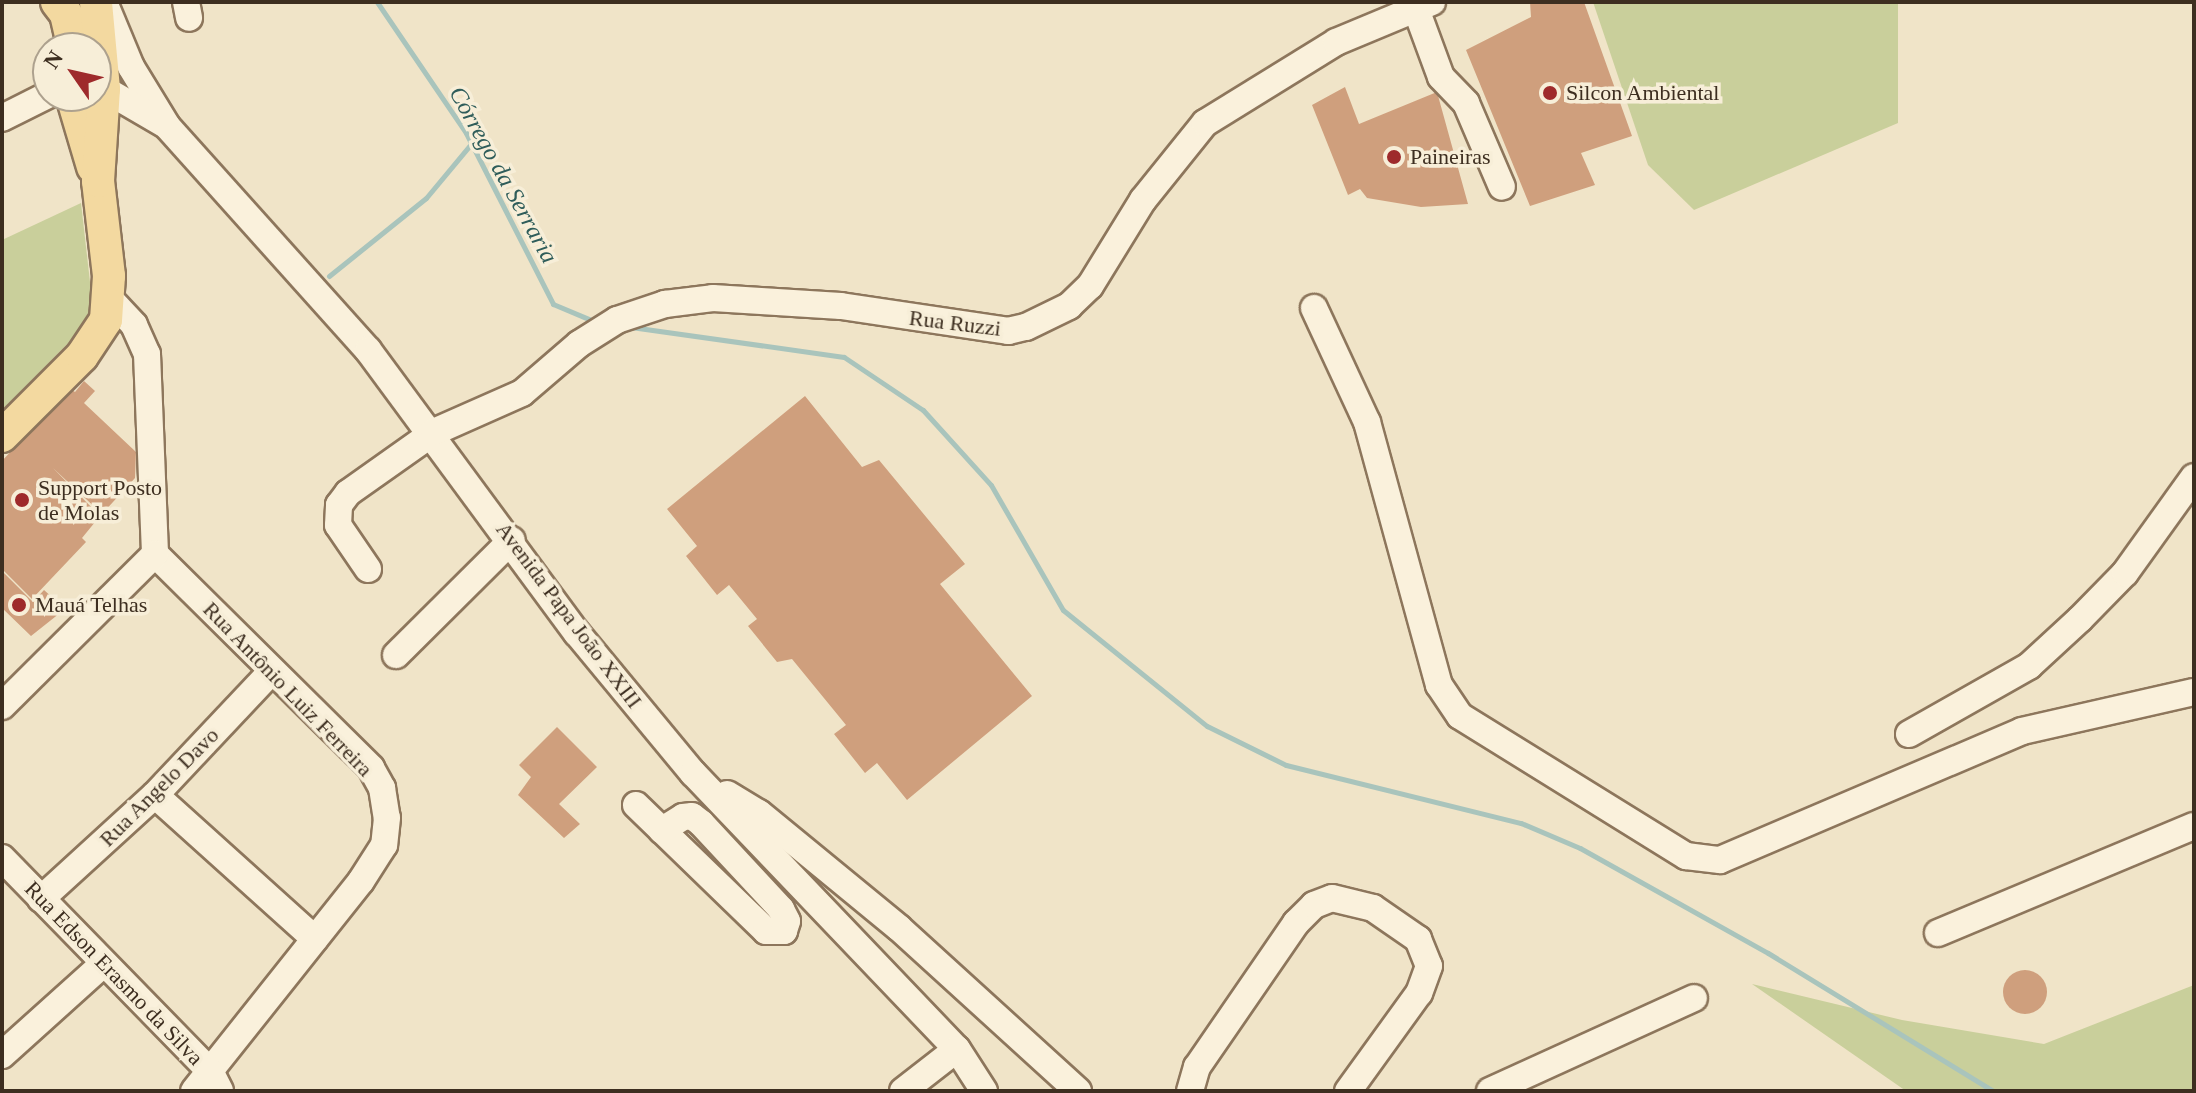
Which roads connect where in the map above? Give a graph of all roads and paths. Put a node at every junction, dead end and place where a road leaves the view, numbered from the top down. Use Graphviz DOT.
graph roads {
  1 [pos="57,2"];
  2 [pos="96,2"];
  3 [pos="104,2"];
  4 [pos="1424,6"];
  5 [pos="62,32"];
  6 [pos="70,32"];
  7 [pos="97,32"];
  8 [pos="112,93"];
  9 [pos="32,103"];
  10 [pos="77,112"];
  11 [pos="99,112"];
  12 [pos="2,118"];
  13 [pos="167,126"];
  14 [pos="98,181"];
  15 [pos="1502,187"];
  16 [pos="110,299"];
  17 [pos="1314,308"];
  18 [pos="434,432"];
  19 [pos="2,436"];
  20 [pos="2194,477"];
  21 [pos="512,540"];
  22 [pos="155,554"];
  23 [pos="368,569"];
  24 [pos="396,655"];
  25 [pos="272,671"];
  26 [pos="2194,692"];
  27 [pos="2,706"];
  28 [pos="1909,734"];
  29 [pos="693,773"];
  30 [pos="155,795"];
  31 [pos="636,805"];
  32 [pos="2194,826"];
  33 [pos="662,830"];
  34 [pos="2,858"];
  35 [pos="41,899"];
  36 [pos="1938,933"];
  37 [pos="315,939"];
  38 [pos="104,963"];
  39 [pos="1694,998"];
  40 [pos="957,1049"];
  41 [pos="2,1055"];
  42 [pos="208,1084"];
  43 [pos="903,1091"];
  44 [pos="984,1091"];
  45 [pos="1078,1091"];
  46 [pos="1190,1091"];
  47 [pos="1348,1091"];
  48 [pos="1490,1091"];
  1 -- 5 [label="main road"];
  1 -- 6 [label="main road"];
  2 -- 7 [label="main road"];
  3 -- 13 [label="street, Avenida Papa João XXIII"];
  4 -- 15 [label="street"];
  4 -- 18 [label="street, Rua Ruzzi"];
  8 -- 13 [label="street, Avenida Papa João XXIII"];
  9 -- 12 [label="street"];
  10 -- 14 [label="main road"];
  11 -- 14 [label="main road"];
  13 -- 18 [label="street, Avenida Papa João XXIII"];
  14 -- 16 [label="main road"];
  16 -- 19 [label="main road"];
  16 -- 22 [label="street"];
  17 -- 26 [label="street"];
  18 -- 21 [label="street, Avenida Papa João XXIII"];
  18 -- 23 [label="street, Rua Ruzzi"];
  20 -- 28 [label="street"];
  21 -- 24 [label="street"];
  21 -- 29 [label="street, Avenida Papa João XXIII"];
  22 -- 25 [label="street, Rua Antônio Luiz Ferreira"];
  22 -- 27 [label="street"];
  25 -- 30 [label="street, Rua Angelo Davo"];
  25 -- 37 [label="street, Rua Antônio Luiz Ferreira"];
  29 -- 40 [label="street, Avenida Papa João XXIII"];
  29 -- 45 [label="street"];
  30 -- 35 [label="street, Rua Angelo Davo"];
  30 -- 37 [label="street"];
  31 -- 33 [label="street"];
  32 -- 36 [label="street"];
  33 -- 33 [label="street"];
  34 -- 35 [label="street, Rua Edson Erasmo da Silva"];
  35 -- 38 [label="street, Rua Edson Erasmo da Silva"];
  37 -- 42 [label="street, Rua Antônio Luiz Ferreira"];
  38 -- 41 [label="street"];
  38 -- 42 [label="street, Rua Edson Erasmo da Silva"];
  39 -- 48 [label="street"];
  40 -- 43 [label="street"];
  40 -- 44 [label="street, Avenida Papa João XXIII"];
  46 -- 47 [label="street"];
}
